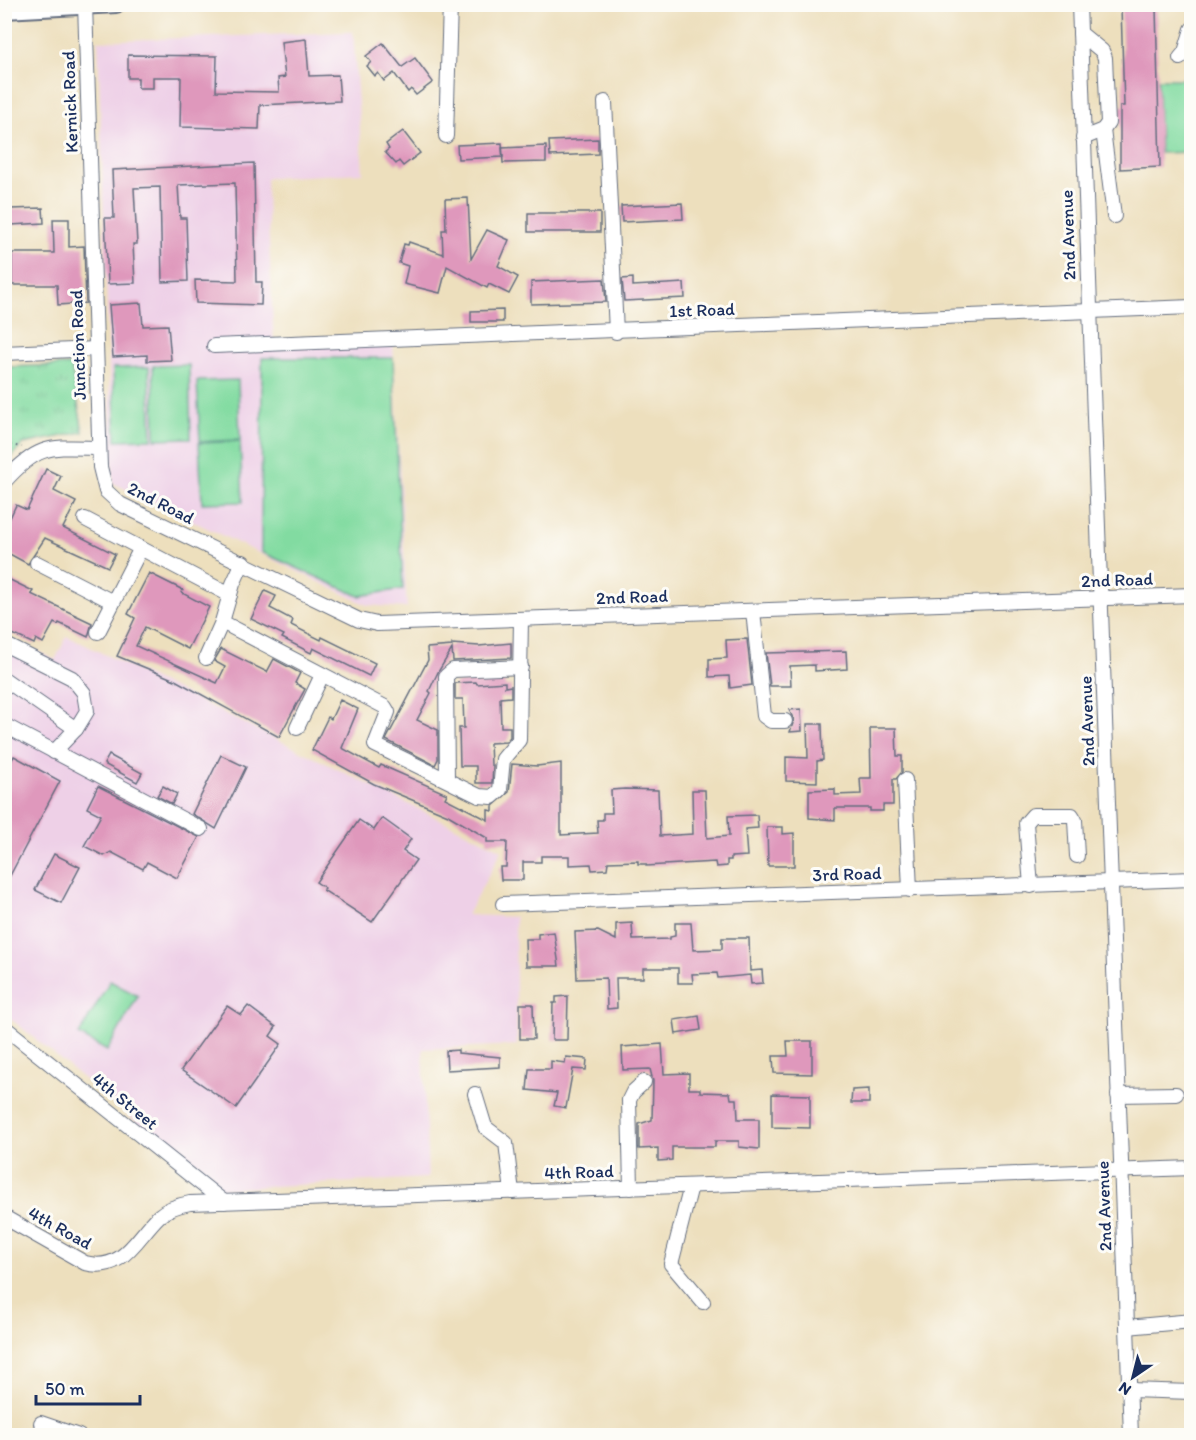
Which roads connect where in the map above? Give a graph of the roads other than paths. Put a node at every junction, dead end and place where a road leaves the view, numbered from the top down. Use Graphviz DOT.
graph roads {
  1 [pos="116,4"];
  2 [pos="450,4"];
  3 [pos="1079,4"];
  4 [pos="85,5"];
  5 [pos="4,10"];
  6 [pos="1191,29"];
  7 [pos="1080,33"];
  8 [pos="1180,58"];
  9 [pos="605,102"];
  10 [pos="1103,130"];
  11 [pos="446,136"];
  12 [pos="1083,138"];
  13 [pos="91,198"];
  14 [pos="1114,216"];
  15 [pos="1191,308"];
  16 [pos="1089,313"];
  17 [pos="616,332"];
  18 [pos="214,345"];
  19 [pos="96,349"];
  20 [pos="4,353"];
  21 [pos="99,447"];
  22 [pos="4,482"];
  23 [pos="106,490"];
  24 [pos="85,519"];
  25 [pos="141,548"];
  26 [pos="243,562"];
  27 [pos="37,563"];
  28 [pos="230,595"];
  29 [pos="1191,595"];
  30 [pos="1100,599"];
  31 [pos="113,602"];
  32 [pos="753,612"];
  33 [pos="521,619"];
  34 [pos="222,622"];
  35 [pos="98,632"];
  36 [pos="4,644"];
  37 [pos="206,658"];
  38 [pos="521,667"];
  39 [pos="322,675"];
  40 [pos="4,679"];
  41 [pos="785,721"];
  42 [pos="4,725"];
  43 [pos="297,728"];
  44 [pos="76,729"];
  45 [pos="54,752"];
  46 [pos="447,779"];
  47 [pos="905,780"];
  48 [pos="201,829"];
  49 [pos="1077,856"];
  50 [pos="1191,879"];
  51 [pos="1111,883"];
  52 [pos="1031,886"];
  53 [pos="910,890"];
  54 [pos="503,904"];
  55 [pos="4,1027"];
  56 [pos="644,1082"];
  57 [pos="475,1094"];
  58 [pos="1176,1094"];
  59 [pos="1118,1095"];
  60 [pos="1191,1168"];
  61 [pos="1121,1171"];
  62 [pos="691,1186"];
  63 [pos="631,1188"];
  64 [pos="512,1192"];
  65 [pos="224,1202"];
  66 [pos="4,1217"];
  67 [pos="703,1302"];
  68 [pos="1191,1322"];
  69 [pos="1127,1327"];
  70 [pos="1129,1390"];
  71 [pos="1191,1392"];
  72 [pos="41,1423"];
  73 [pos="80,1436"];
  74 [pos="1131,1436"];
  1 -- 4 [label="main road"];
  2 -- 11 [label="street"];
  3 -- 7 [label="street, 2nd Avenue"];
  4 -- 5 [label="main road"];
  4 -- 13 [label="street, Kernick Road"];
  6 -- 8 [label="street"];
  7 -- 10 [label="street"];
  7 -- 12 [label="street, 2nd Avenue"];
  9 -- 17 [label="street"];
  10 -- 12 [label="street"];
  10 -- 14 [label="street"];
  12 -- 16 [label="street, 2nd Avenue"];
  13 -- 19 [label="street, Junction Road"];
  15 -- 16 [label="street, 1st Road"];
  16 -- 17 [label="street, 1st Road"];
  16 -- 30 [label="street, 2nd Avenue"];
  17 -- 18 [label="street, 1st Road"];
  19 -- 20 [label="street"];
  19 -- 21 [label="street, Junction Road"];
  21 -- 22 [label="street"];
  21 -- 23 [label="street, Junction Road"];
  23 -- 26 [label="street, 2nd Road"];
  24 -- 25 [label="street"];
  25 -- 28 [label="street"];
  25 -- 31 [label="street"];
  26 -- 28 [label="street"];
  26 -- 33 [label="street, 2nd Road"];
  27 -- 31 [label="street"];
  28 -- 34 [label="street"];
  29 -- 30 [label="street, 2nd Road"];
  30 -- 32 [label="street, 2nd Road"];
  30 -- 51 [label="street, 2nd Avenue"];
  31 -- 35 [label="street"];
  32 -- 33 [label="street, 2nd Road"];
  32 -- 41 [label="street"];
  33 -- 38 [label="street"];
  34 -- 37 [label="street"];
  34 -- 39 [label="street"];
  36 -- 44 [label="street"];
  38 -- 46 [label="street"];
  38 -- 46 [label="street"];
  39 -- 43 [label="street"];
  39 -- 46 [label="street"];
  40 -- 44 [label="street"];
  42 -- 45 [label="street"];
  44 -- 45 [label="street"];
  45 -- 48 [label="street"];
  47 -- 53 [label="street"];
  49 -- 52 [label="street"];
  50 -- 51 [label="street, 3rd Road"];
  51 -- 52 [label="street, 3rd Road"];
  51 -- 59 [label="street, 2nd Avenue"];
  52 -- 53 [label="street, 3rd Road"];
  53 -- 54 [label="street, 3rd Road"];
  55 -- 65 [label="street, 4th Street"];
  56 -- 63 [label="street"];
  57 -- 64 [label="street"];
  58 -- 59 [label="street"];
  59 -- 61 [label="street, 2nd Avenue"];
  60 -- 61 [label="street, 4th Road"];
  61 -- 62 [label="street, 4th Road"];
  61 -- 69 [label="street, 2nd Avenue"];
  62 -- 63 [label="street, 4th Road"];
  62 -- 67 [label="street"];
  63 -- 64 [label="street, 4th Road"];
  64 -- 65 [label="street, 4th Road"];
  65 -- 66 [label="street, 4th Road"];
  68 -- 69 [label="street"];
  69 -- 70 [label="street, 2nd Avenue"];
  70 -- 71 [label="street"];
  70 -- 74 [label="street, 2nd Avenue"];
  72 -- 73 [label="street"];
}
